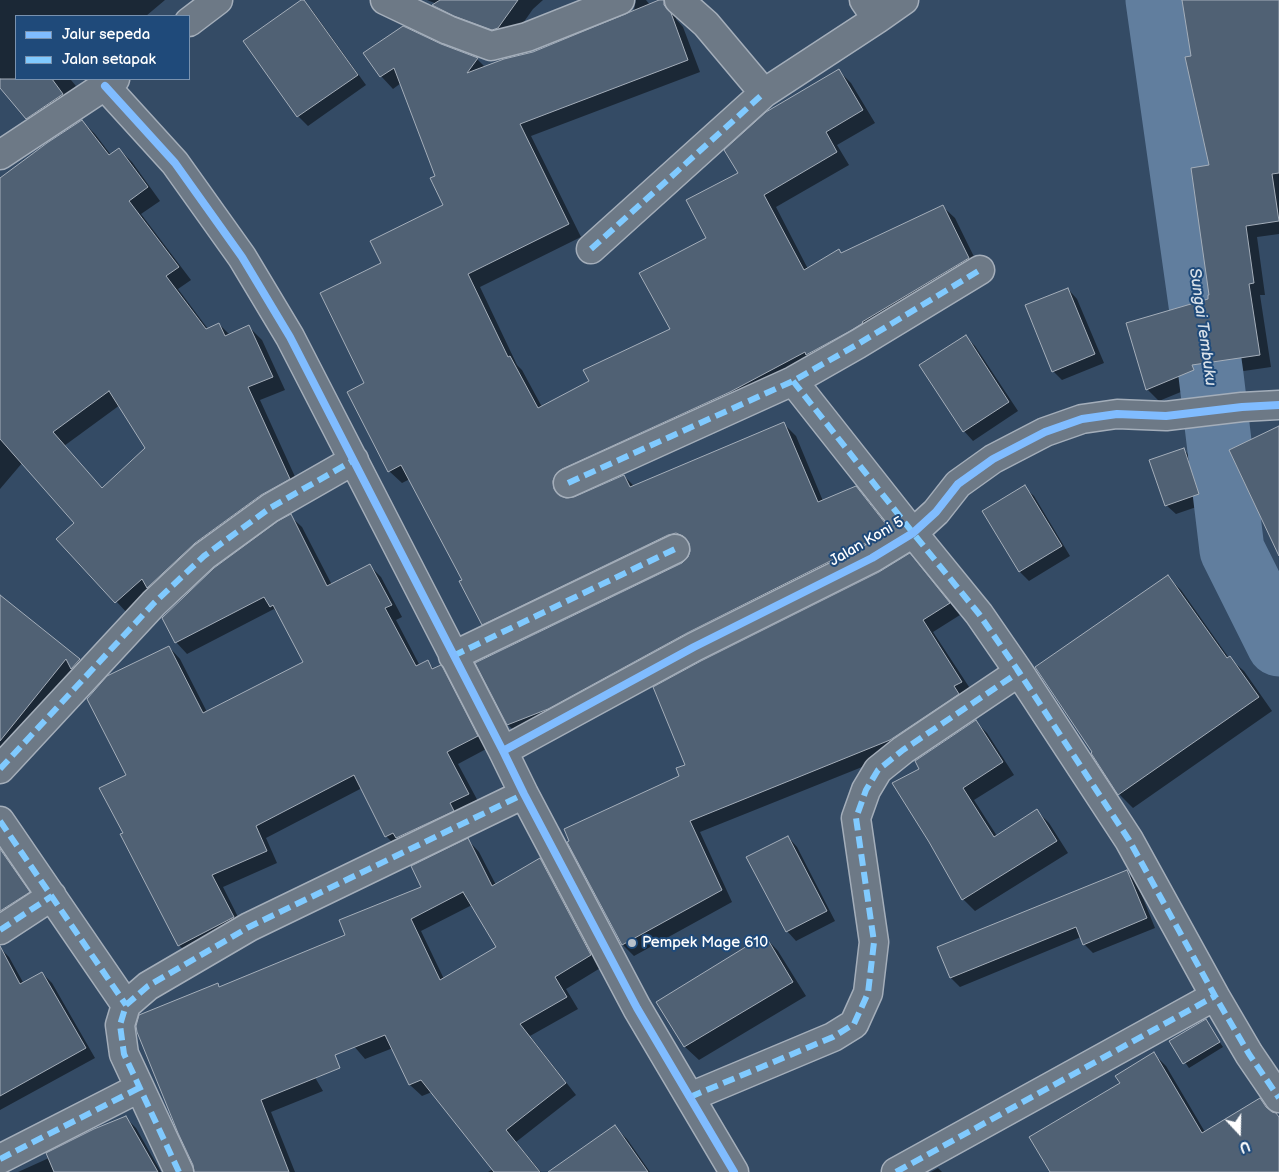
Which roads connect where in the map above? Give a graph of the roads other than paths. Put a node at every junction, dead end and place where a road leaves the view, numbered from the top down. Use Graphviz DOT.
graph roads {
  1 [pos="218,0"];
  2 [pos="385,0"];
  3 [pos="620,0"];
  4 [pos="679,0"];
  5 [pos="904,0"];
  6 [pos="870,10"];
  7 [pos="190,21"];
  8 [pos="110,82"];
  9 [pos="764,93"];
  10 [pos="0,156"];
  11 [pos="591,249"];
  12 [pos="980,270"];
  13 [pos="793,380"];
  14 [pos="1279,405"];
  15 [pos="354,460"];
  16 [pos="568,484"];
  17 [pos="913,533"];
  18 [pos="675,549"];
  19 [pos="453,656"];
  20 [pos="1019,672"];
  21 [pos="503,751"];
  22 [pos="0,769"];
  23 [pos="524,794"];
  24 [pos="0,821"];
  25 [pos="52,896"];
  26 [pos="0,930"];
  27 [pos="1215,996"];
  28 [pos="126,1005"];
  29 [pos="139,1088"];
  30 [pos="690,1097"];
  31 [pos="1279,1098"];
  32 [pos="0,1158"];
  33 [pos="179,1172"];
  34 [pos="734,1172"];
  35 [pos="896,1172"];
  1 -- 7 [label="street"];
  2 -- 3 [label="street"];
  4 -- 9 [label="street"];
  5 -- 6 [label="street"];
  6 -- 9 [label="street"];
  8 -- 10 [label="street"];
  8 -- 15 [label="street"];
  9 -- 11 [label="street"];
  12 -- 13 [label="street"];
  13 -- 16 [label="street"];
  13 -- 17 [label="street"];
  14 -- 17 [label="street, Jalan Koni 5"];
  15 -- 19 [label="street"];
  15 -- 22 [label="street"];
  17 -- 20 [label="street"];
  17 -- 21 [label="street, Jalan Koni 5"];
  18 -- 19 [label="street"];
  19 -- 21 [label="street"];
  20 -- 27 [label="street"];
  20 -- 30 [label="street"];
  21 -- 23 [label="street"];
  23 -- 28 [label="street"];
  23 -- 30 [label="street"];
  24 -- 25 [label="street"];
  25 -- 26 [label="street"];
  25 -- 28 [label="street"];
  27 -- 31 [label="street"];
  27 -- 35 [label="street"];
  28 -- 29 [label="street"];
  29 -- 32 [label="street"];
  29 -- 33 [label="street"];
  30 -- 34 [label="street"];
}
